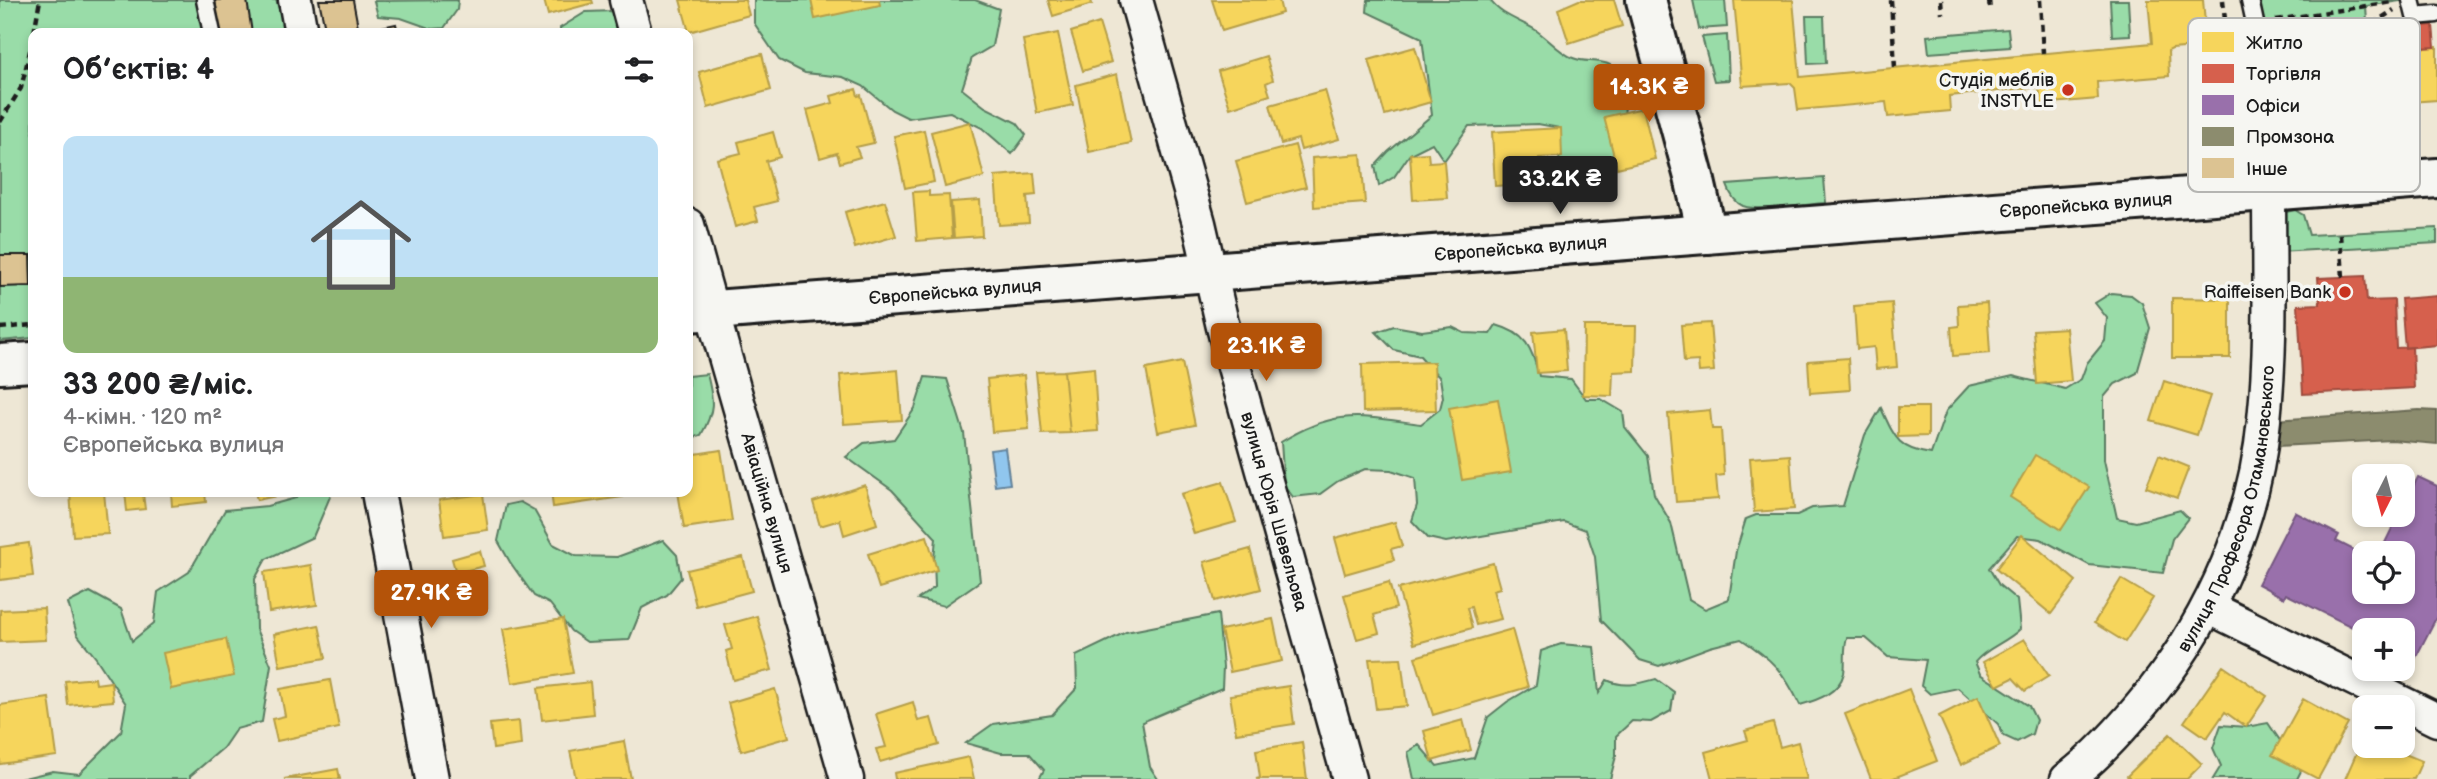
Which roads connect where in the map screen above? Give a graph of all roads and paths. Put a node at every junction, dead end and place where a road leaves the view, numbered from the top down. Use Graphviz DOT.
graph roads {
  1 [pos="40,0"];
  2 [pos="205,0"];
  3 [pos="295,0"];
  4 [pos="626,0"];
  5 [pos="1136,0"];
  6 [pos="1646,0"];
  7 [pos="1891,0"];
  8 [pos="1941,0"];
  9 [pos="1989,0"];
  10 [pos="2040,0"];
  11 [pos="2223,0"];
  12 [pos="2250,0"];
  13 [pos="2393,2"];
  14 [pos="2406,3"];
  15 [pos="1990,11"];
  16 [pos="2437,14"];
  17 [pos="1942,15"];
  18 [pos="2225,18"];
  19 [pos="2254,18"];
  20 [pos="2288,18"];
  21 [pos="2382,18"];
  22 [pos="35,28"];
  23 [pos="211,28"];
  24 [pos="300,28"];
  25 [pos="634,28"];
  26 [pos="2043,53"];
  27 [pos="28,59"];
  28 [pos="1895,68"];
  29 [pos="0,122"];
  30 [pos="2256,192"];
  31 [pos="2269,192"];
  32 [pos="1707,234"];
  33 [pos="2340,234"];
  34 [pos="693,264"];
  35 [pos="1210,272"];
  36 [pos="2343,277"];
  37 [pos="699,311"];
  38 [pos="28,325"];
  39 [pos="0,328"];
  40 [pos="28,362"];
  41 [pos="0,364"];
  42 [pos="379,497"];
  43 [pos="2208,607"];
  44 [pos="2437,720"];
  45 [pos="432,779"];
  46 [pos="847,779"];
  47 [pos="1349,779"];
  48 [pos="2067,779"];
  1 -- 22 [label="path"];
  2 -- 23 [label="lane"];
  3 -- 24 [label="street"];
  4 -- 25 [label="street"];
  5 -- 35 [label="street, вулиця Юрія Шевельова"];
  6 -- 32 [label="main road"];
  7 -- 28 [label="path"];
  8 -- 17 [label="path"];
  9 -- 15 [label="path"];
  10 -- 26 [label="path"];
  11 -- 18 [label="path"];
  12 -- 19 [label="lane"];
  13 -- 20 [label="path"];
  14 -- 16 [label="lane"];
  14 -- 21 [label="path"];
  27 -- 29 [label="path"];
  30 -- 32 [label="main road, Європейська вулиця"];
  31 -- 43 [label="street, вулиця Професора Отамановського"];
  32 -- 35 [label="main road, Європейська вулиця"];
  33 -- 36 [label="path"];
  34 -- 37 [label="street, Авіаційна вулиця"];
  35 -- 37 [label="main road, Європейська вулиця"];
  35 -- 47 [label="street, вулиця Юрія Шевельова"];
  37 -- 46 [label="street, Авіаційна вулиця"];
  38 -- 39 [label="path"];
  40 -- 41 [label="main road"];
  42 -- 45 [label="street"];
  43 -- 44 [label="street"];
  43 -- 48 [label="street, вулиця Професора Отамановського"];
}
